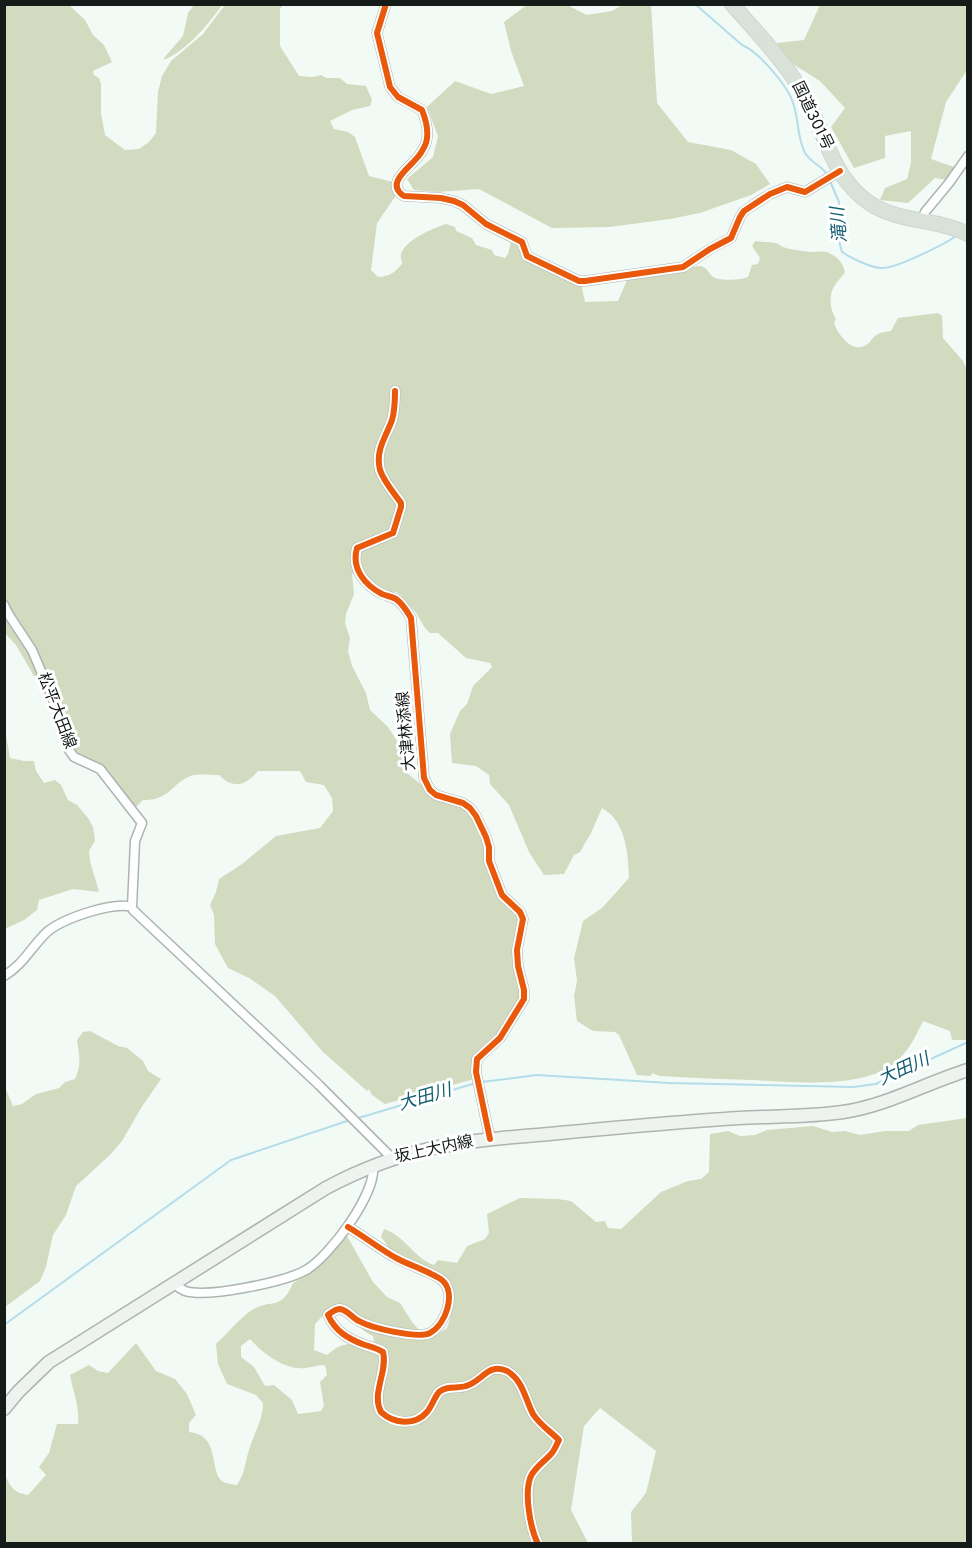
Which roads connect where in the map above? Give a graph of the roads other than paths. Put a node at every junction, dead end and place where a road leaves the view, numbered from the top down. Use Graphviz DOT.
graph roads {
  1 [pos="386,4"];
  2 [pos="732,4"];
  3 [pos="968,156"];
  4 [pos="840,171"];
  5 [pos="922,221"];
  6 [pos="962,231"];
  7 [pos="395,391"];
  8 [pos="4,605"];
  9 [pos="132,907"];
  10 [pos="4,976"];
  11 [pos="968,1070"];
  12 [pos="490,1139"];
  13 [pos="392,1158"];
  14 [pos="374,1165"];
  15 [pos="348,1227"];
  16 [pos="173,1284"];
  17 [pos="5,1407"];
  18 [pos="538,1544"];
  1 -- 4 [label="street"];
  2 -- 4 [label="highway, 国道301号"];
  3 -- 5 [label="street"];
  4 -- 5 [label="highway, 国道301号"];
  5 -- 6 [label="highway, 国道301号"];
  7 -- 12 [label="street, 大津林添線"];
  8 -- 9 [label="street, 松平大田線"];
  9 -- 10 [label="street"];
  9 -- 13 [label="street"];
  11 -- 12 [label="main road, 坂上大内線"];
  12 -- 13 [label="main road, 坂上大内線"];
  13 -- 14 [label="main road, 坂上大内線"];
  14 -- 15 [label="street"];
  14 -- 16 [label="main road, 坂上大内線"];
  15 -- 16 [label="street"];
  15 -- 18 [label="street"];
  16 -- 17 [label="main road, 坂上大内線"];
}
